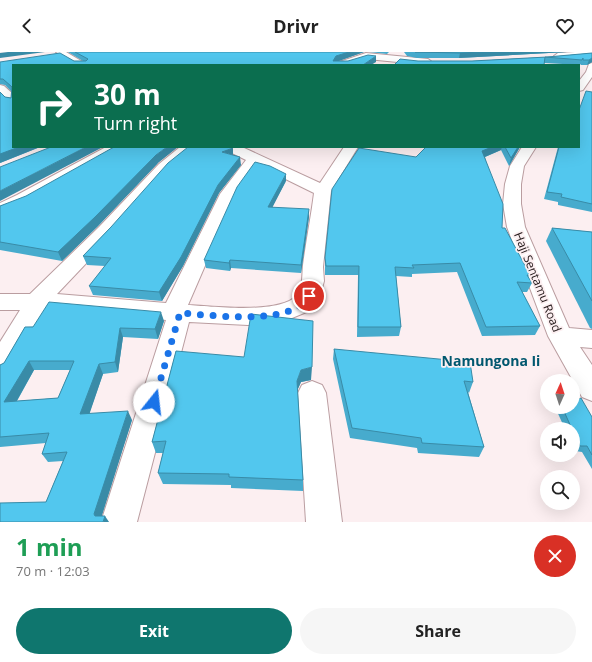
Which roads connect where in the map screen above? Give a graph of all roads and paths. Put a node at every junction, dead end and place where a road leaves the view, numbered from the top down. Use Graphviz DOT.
graph roads {
  1 [pos="592,52"];
  2 [pos="60,54"];
  3 [pos="551,57"];
  4 [pos="437,63"];
  5 [pos="81,64"];
  6 [pos="342,64"];
  7 [pos="592,66"];
  8 [pos="580,87"];
  9 [pos="0,88"];
  10 [pos="12,99"];
  11 [pos="114,148"];
  12 [pos="188,148"];
  13 [pos="233,148"];
  14 [pos="350,148"];
  15 [pos="528,148"];
  16 [pos="254,159"];
  17 [pos="323,191"];
  18 [pos="0,209"];
  19 [pos="37,301"];
  20 [pos="0,302"];
  21 [pos="176,312"];
  22 [pos="560,336"];
  23 [pos="592,339"];
  24 [pos="0,364"];
  25 [pos="592,389"];
  26 [pos="312,393"];
  27 [pos="119,522"];
  28 [pos="324,522"];
  1 -- 3 [label="street"];
  2 -- 5 [label="street"];
  4 -- 6 [label="street"];
  7 -- 8 [label="street"];
  9 -- 10 [label="street"];
  11 -- 18 [label="street"];
  12 -- 19 [label="street"];
  13 -- 16 [label="street"];
  14 -- 17 [label="street"];
  15 -- 22 [label="street, Haji Sentamu Road"];
  16 -- 17 [label="street"];
  16 -- 21 [label="street"];
  17 -- 21 [label="street"];
  19 -- 20 [label="street"];
  19 -- 21 [label="street"];
  19 -- 24 [label="street"];
  21 -- 27 [label="street"];
  22 -- 23 [label="street"];
  22 -- 25 [label="street, Haji Sentamu Road"];
  26 -- 28 [label="street"];
}
